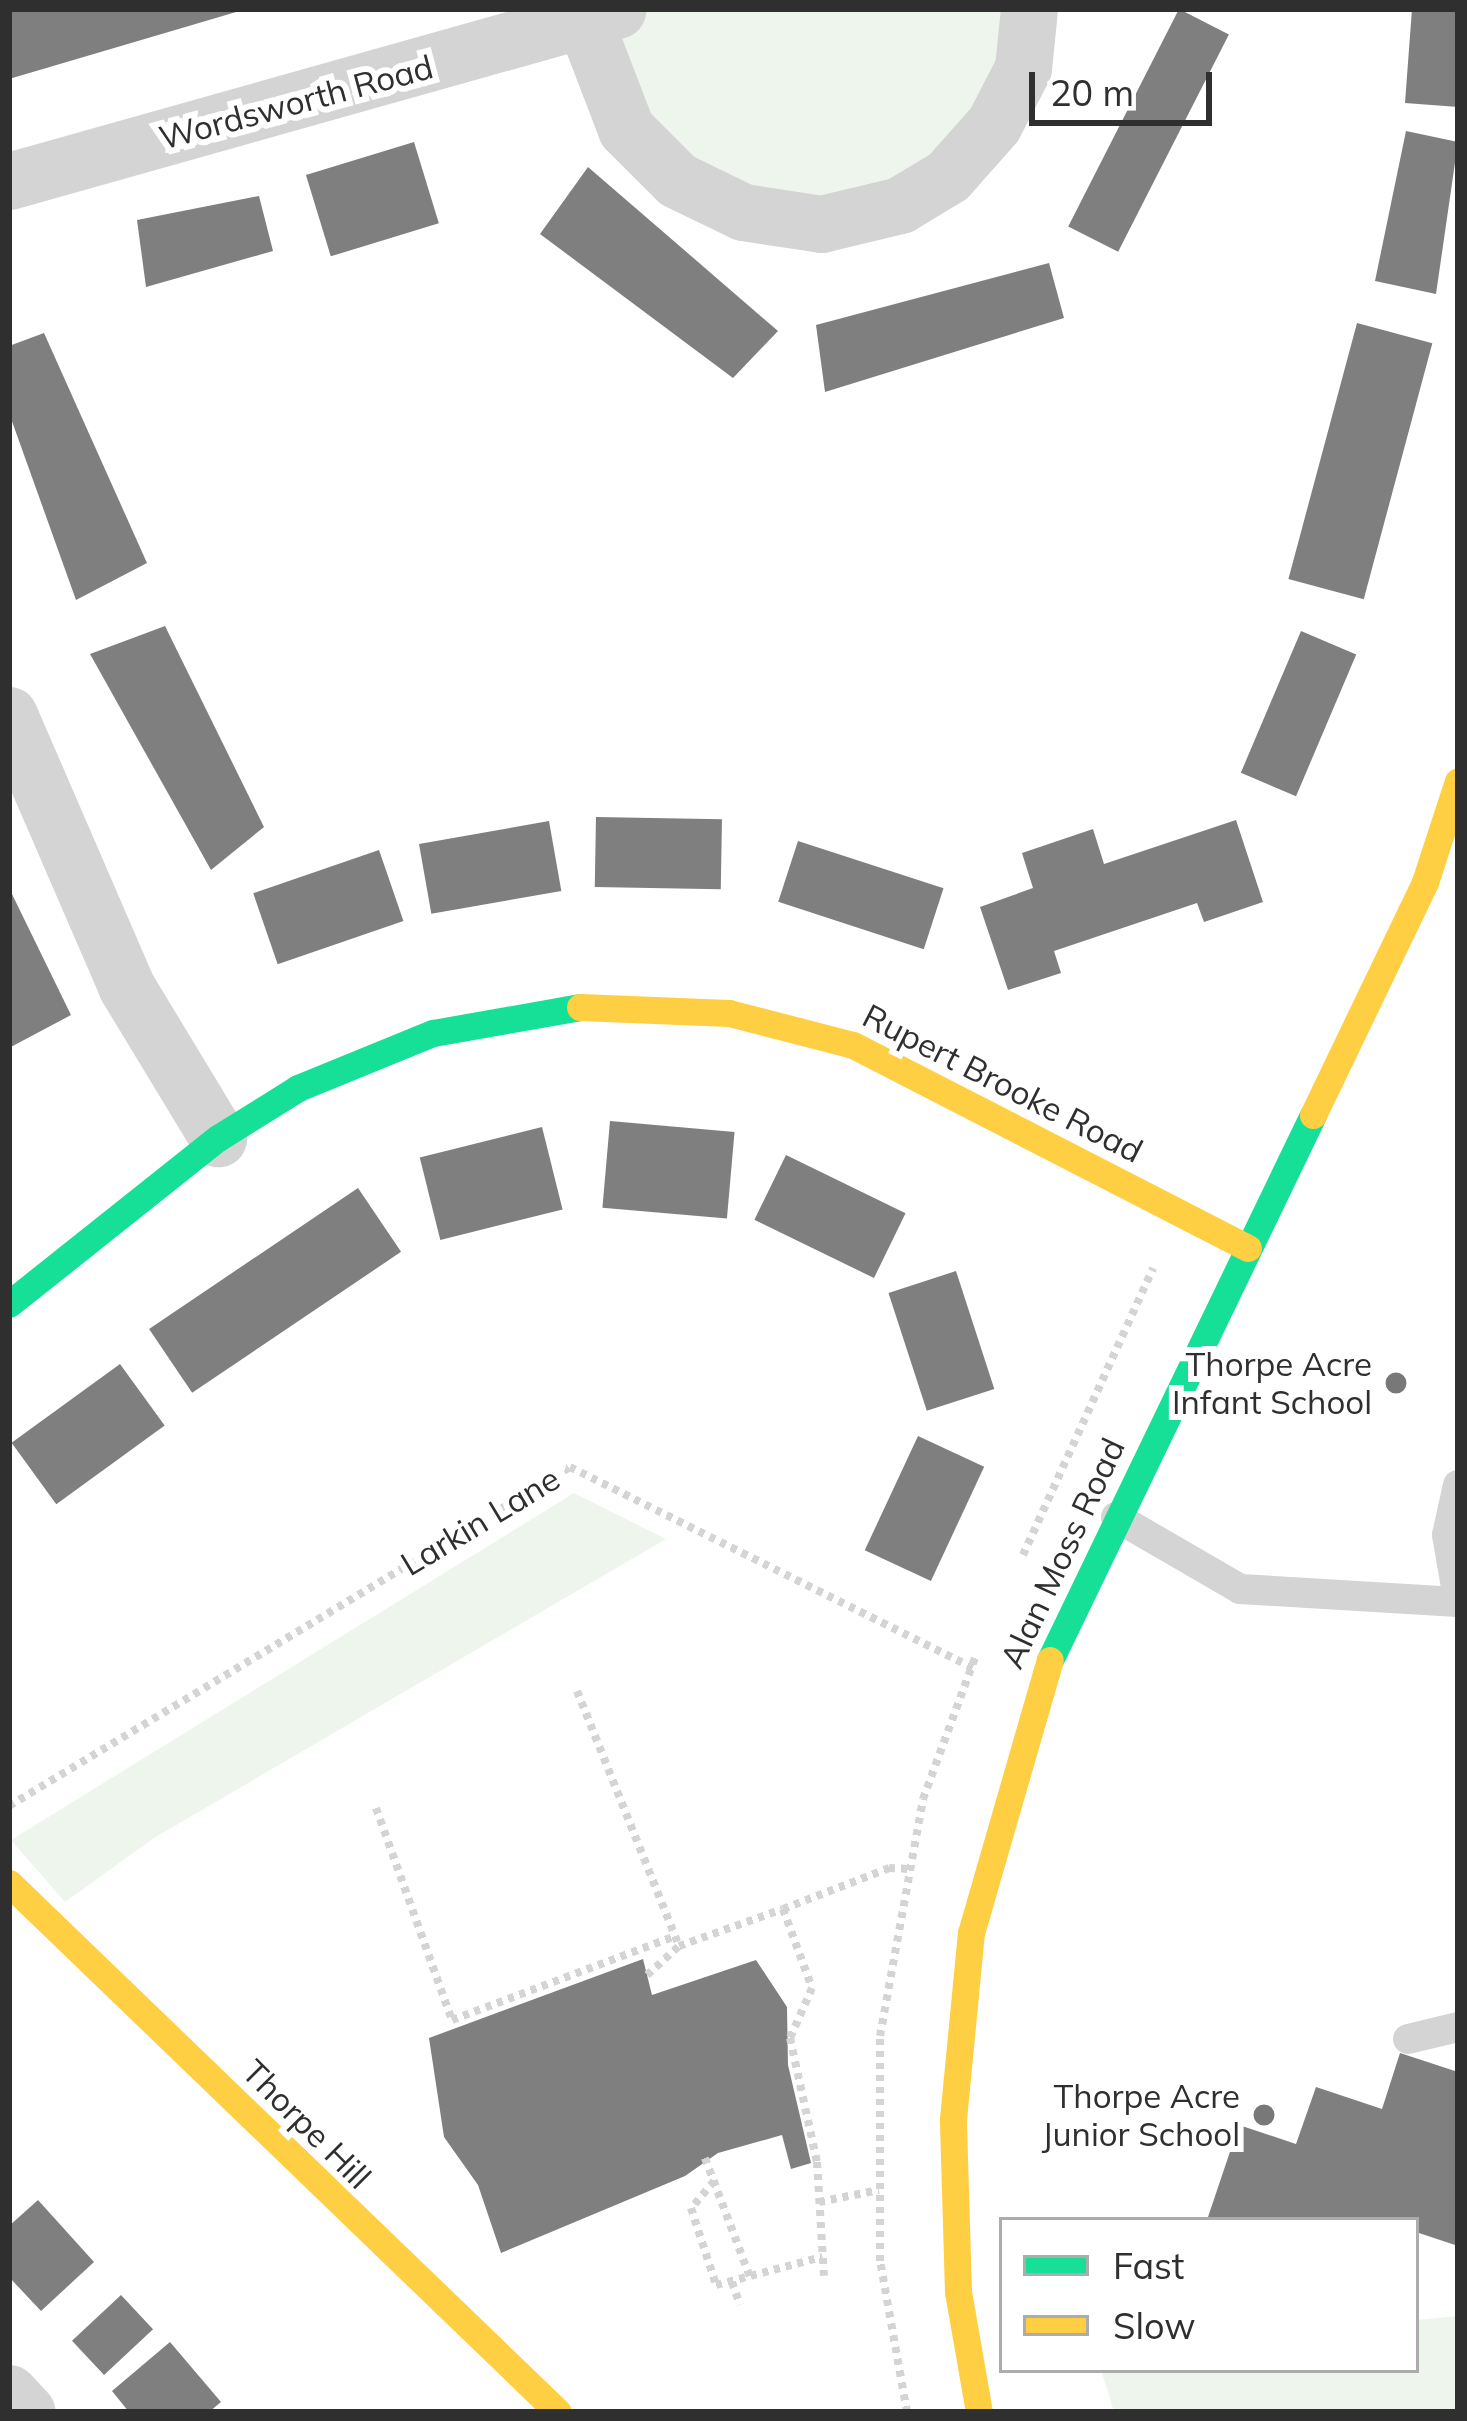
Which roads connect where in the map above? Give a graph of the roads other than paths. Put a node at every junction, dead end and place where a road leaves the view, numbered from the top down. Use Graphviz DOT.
graph roads {
  1 [pos="1029,9"];
  2 [pos="595,14"];
  3 [pos="9,181"];
  4 [pos="9,716"];
  5 [pos="1458,781"];
  6 [pos="218,1138"];
  7 [pos="1248,1248"];
  8 [pos="9,1304"];
  9 [pos="1458,1485"];
  10 [pos="1116,1517"];
  11 [pos="1458,1600"];
  12 [pos="9,1883"];
  13 [pos="1458,2027"];
  14 [pos="1408,2039"];
  15 [pos="9,2393"];
  16 [pos="27,2412"];
  17 [pos="558,2412"];
  18 [pos="979,2412"];
  1 -- 2 [label="street, Wordsworth Road"];
  2 -- 3 [label="street, Wordsworth Road"];
  4 -- 6 [label="street"];
  5 -- 7 [label="street, Alan Moss Road"];
  6 -- 7 [label="street, Rupert Brooke Road"];
  6 -- 8 [label="street, Rupert Brooke Road"];
  7 -- 10 [label="street, Alan Moss Road"];
  9 -- 11 [label="lane"];
  10 -- 11 [label="lane"];
  10 -- 18 [label="street, Alan Moss Road"];
  12 -- 17 [label="street, Thorpe Hill"];
  13 -- 14 [label="lane"];
  15 -- 16 [label="street"];
}
